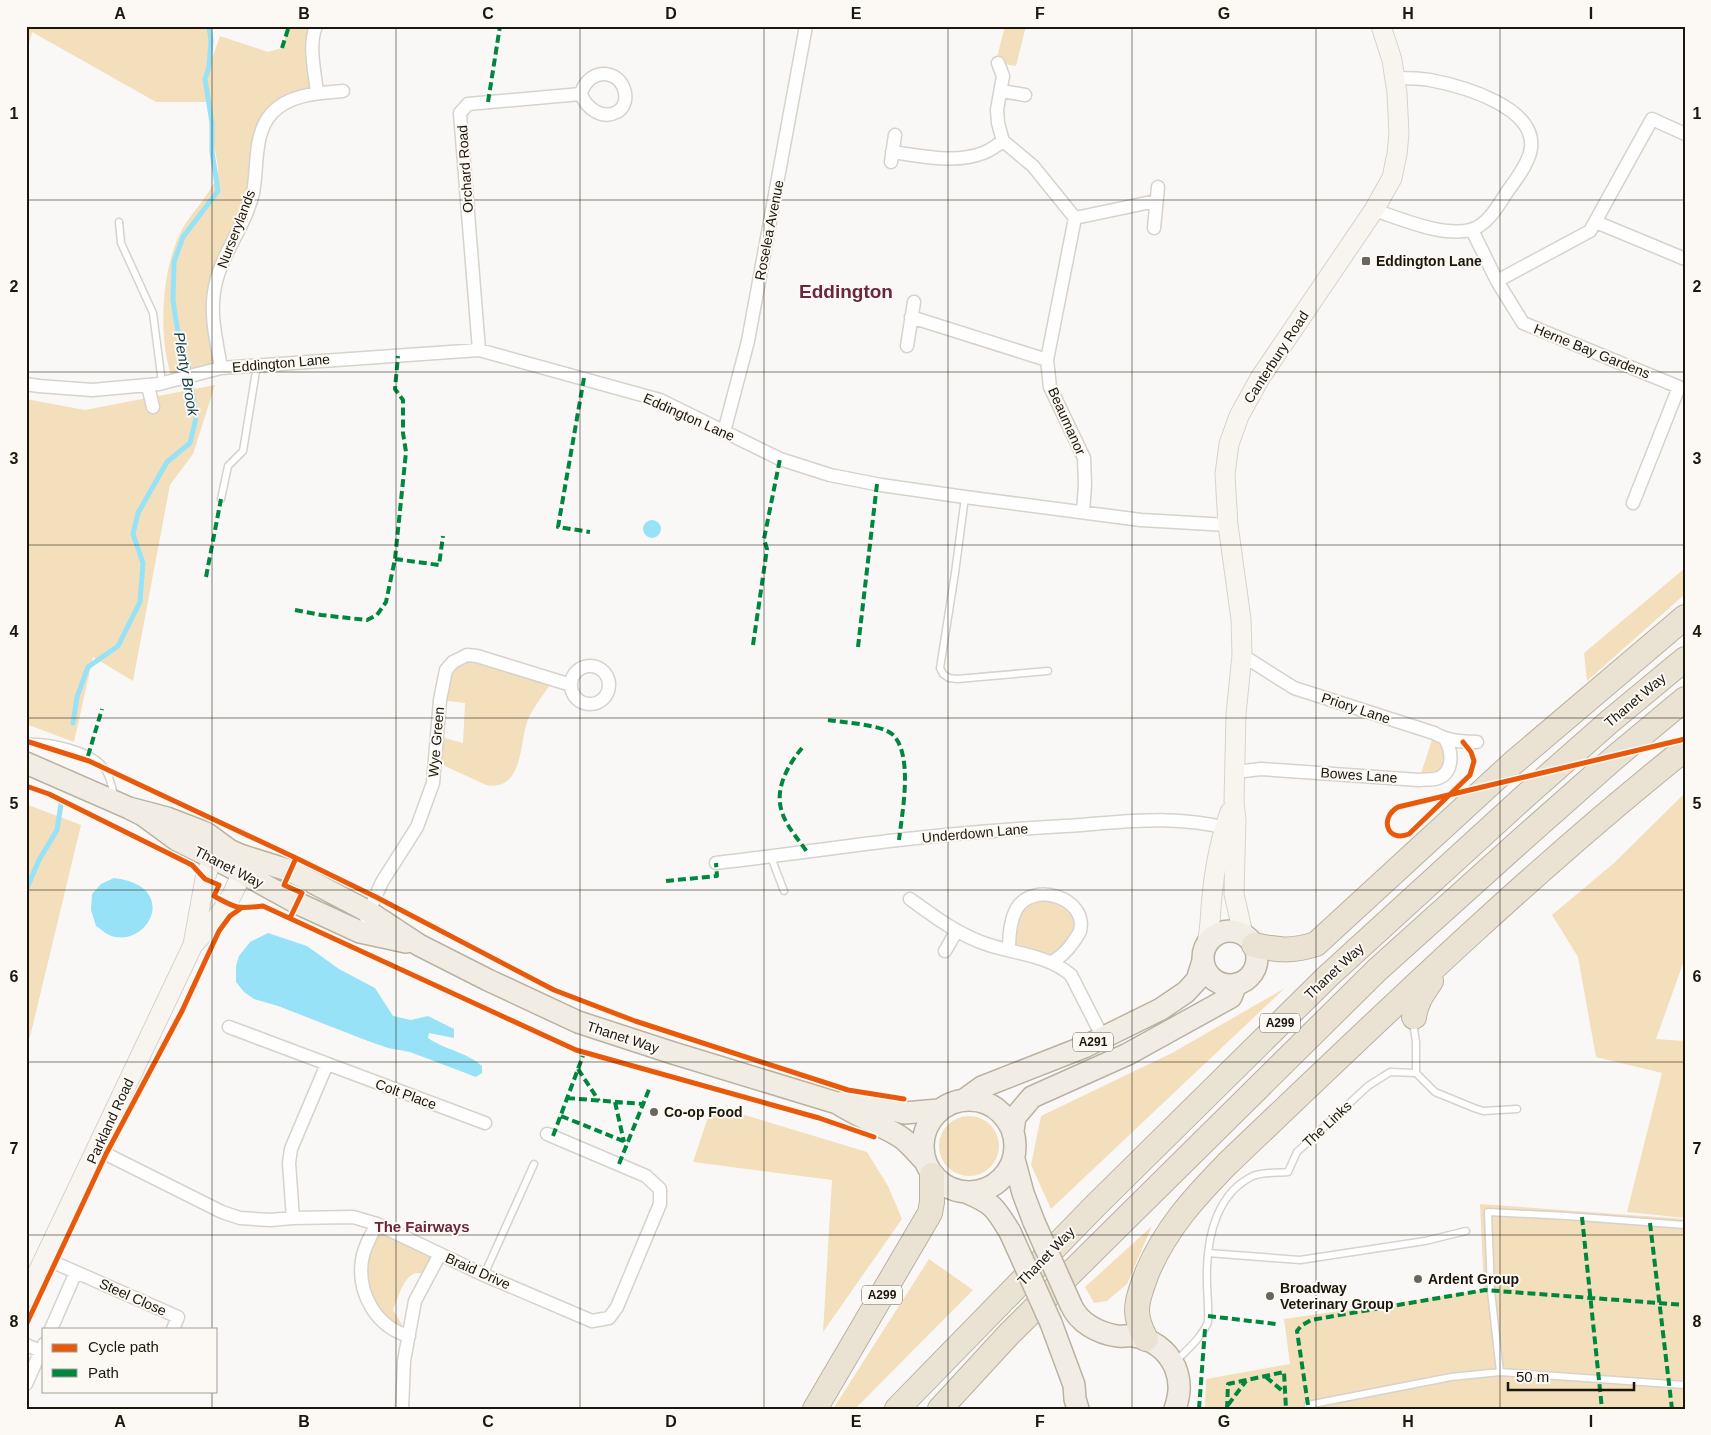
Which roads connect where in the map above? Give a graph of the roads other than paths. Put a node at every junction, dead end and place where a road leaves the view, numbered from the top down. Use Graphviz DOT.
graph roads {
  1 [pos="316,26"];
  2 [pos="806,26"];
  3 [pos="1381,26"];
  4 [pos="998,63"];
  5 [pos="1396,78"];
  6 [pos="1002,90"];
  7 [pos="343,91"];
  8 [pos="317,93"];
  9 [pos="581,94"];
  10 [pos="1025,95"];
  11 [pos="1685,134"];
  12 [pos="895,135"];
  13 [pos="1003,141"];
  14 [pos="1158,187"];
  15 [pos="1156,201"];
  16 [pos="1374,210"];
  17 [pos="1074,218"];
  18 [pos="119,222"];
  19 [pos="1596,222"];
  20 [pos="1154,228"];
  21 [pos="1472,230"];
  22 [pos="1685,259"];
  23 [pos="1497,281"];
  24 [pos="914,302"];
  25 [pos="911,317"];
  26 [pos="906,346"];
  27 [pos="479,350"];
  28 [pos="1047,360"];
  29 [pos="257,365"];
  30 [pos="221,368"];
  31 [pos="162,383"];
  32 [pos="26,384"];
  33 [pos="148,386"];
  34 [pos="1682,388"];
  35 [pos="153,407"];
  36 [pos="724,432"];
  37 [pos="964,497"];
  38 [pos="221,499"];
  39 [pos="1633,503"];
  40 [pos="1083,512"];
  41 [pos="1228,525"];
  42 [pos="1685,616"];
  43 [pos="1242,655"];
  44 [pos="1685,659"];
  45 [pos="1048,671"];
  46 [pos="571,685"];
  47 [pos="1685,699"];
  48 [pos="1446,739"];
  49 [pos="26,742"];
  50 [pos="1477,742"];
  51 [pos="1685,749"];
  52 [pos="26,763"];
  53 [pos="1235,772"];
  54 [pos="122,804"];
  55 [pos="1230,829"];
  56 [pos="771,857"];
  57 [pos="231,859"];
  58 [pos="716,863"];
  59 [pos="784,891"];
  60 [pos="910,899"];
  61 [pos="369,912"];
  62 [pos="360,932"];
  63 [pos="956,932"];
  64 [pos="1248,939"];
  65 [pos="1459,944"];
  66 [pos="194,945"];
  67 [pos="419,945"];
  68 [pos="1008,949"];
  69 [pos="945,951"];
  70 [pos="1204,953"];
  71 [pos="1052,962"];
  72 [pos="1236,984"];
  73 [pos="1414,1017"];
  74 [pos="229,1027"];
  75 [pos="1103,1038"];
  76 [pos="327,1064"];
  77 [pos="1416,1073"];
  78 [pos="964,1100"];
  79 [pos="837,1103"];
  80 [pos="1517,1109"];
  81 [pos="939,1110"];
  82 [pos="486,1123"];
  83 [pos="1013,1131"];
  84 [pos="547,1134"];
  85 [pos="96,1149"];
  86 [pos="1014,1159"];
  87 [pos="534,1164"];
  88 [pos="928,1168"];
  89 [pos="968,1193"];
  90 [pos="293,1218"];
  91 [pos="377,1224"];
  92 [pos="1685,1225"];
  93 [pos="1466,1231"];
  94 [pos="1208,1253"];
  95 [pos="440,1254"];
  96 [pos="44,1258"];
  97 [pos="76,1272"];
  98 [pos="484,1275"];
  99 [pos="26,1297"];
  100 [pos="51,1328"];
  101 [pos="172,1328"];
  102 [pos="409,1336"];
  103 [pos="1146,1339"];
  104 [pos="26,1345"];
  105 [pos="42,1348"];
  106 [pos="1173,1364"];
  107 [pos="1500,1372"];
  108 [pos="26,1384"];
  109 [pos="1685,1385"];
  110 [pos="1075,1400"];
  111 [pos="1178,1405"];
  112 [pos="402,1409"];
  113 [pos="815,1409"];
  114 [pos="897,1409"];
  115 [pos="940,1409"];
  116 [pos="1308,1409"];
  1 -- 8 [label="street"];
  2 -- 36 [label="street, Roselea Avenue"];
  3 -- 5 [label="main road, Canterbury Road"];
  4 -- 6 [label="street"];
  5 -- 16 [label="main road, Canterbury Road"];
  5 -- 21 [label="street"];
  6 -- 10 [label="street"];
  6 -- 13 [label="street"];
  7 -- 8 [label="street, Nurserylands"];
  8 -- 30 [label="street, Nurserylands"];
  9 -- 27 [label="street, Orchard Road"];
  11 -- 19 [label="street"];
  12 -- 13 [label="street"];
  13 -- 17 [label="street"];
  14 -- 15 [label="street"];
  15 -- 17 [label="street"];
  15 -- 20 [label="street"];
  16 -- 21 [label="street"];
  16 -- 41 [label="main road, Canterbury Road"];
  17 -- 28 [label="street, Beaumanor"];
  18 -- 31 [label="lane"];
  19 -- 22 [label="street"];
  19 -- 23 [label="street"];
  21 -- 23 [label="street, Herne Bay Gardens"];
  23 -- 34 [label="street, Herne Bay Gardens"];
  24 -- 25 [label="street"];
  25 -- 26 [label="street"];
  25 -- 28 [label="street"];
  27 -- 29 [label="street, Eddington Lane"];
  27 -- 36 [label="street, Eddington Lane"];
  28 -- 40 [label="street, Beaumanor"];
  29 -- 30 [label="street, Eddington Lane"];
  29 -- 38 [label="lane"];
  30 -- 31 [label="street, Eddington Lane"];
  31 -- 33 [label="street, Eddington Lane"];
  32 -- 33 [label="street, Eddington Lane"];
  33 -- 35 [label="street"];
  34 -- 39 [label="street, Herne Bay Gardens"];
  36 -- 37 [label="street, Eddington Lane"];
  37 -- 40 [label="street, Eddington Lane"];
  37 -- 45 [label="lane"];
  40 -- 41 [label="street, Eddington Lane"];
  41 -- 43 [label="main road, Canterbury Road"];
  42 -- 64 [label="highway"];
  43 -- 48 [label="street, Priory Lane"];
  43 -- 53 [label="main road, Canterbury Road"];
  44 -- 114 [label="highway, Thanet Way / A299"];
  46 -- 61 [label="street, Wye Green"];
  47 -- 115 [label="highway, Thanet Way / A299"];
  48 -- 50 [label="street, Priory Lane"];
  48 -- 53 [label="street, Bowes Lane"];
  49 -- 54 [label="lane"];
  51 -- 65 [label="highway"];
  52 -- 54 [label="main road, Thanet Way"];
  53 -- 55 [label="main road, Canterbury Road"];
  54 -- 57 [label="main road, Thanet Way"];
  55 -- 56 [label="street, Underdown Lane"];
  55 -- 64 [label="main road, Canterbury Road"];
  55 -- 70 [label="main road, Canterbury Road"];
  56 -- 58 [label="street, Underdown Lane"];
  56 -- 59 [label="lane"];
  57 -- 61 [label="main road, Thanet Way"];
  57 -- 62 [label="main road, Thanet Way"];
  57 -- 66 [label="main road, Parkland Road"];
  57 -- 66 [label="main road, Parkland Road"];
  60 -- 63 [label="street"];
  61 -- 62 [label="street, Wye Green"];
  61 -- 67 [label="main road, Thanet Way"];
  62 -- 67 [label="main road, Thanet Way"];
  63 -- 68 [label="street"];
  63 -- 69 [label="street"];
  64 -- 70 [label="main road"];
  64 -- 72 [label="main road, A291"];
  65 -- 73 [label="highway"];
  65 -- 103 [label="highway"];
  66 -- 85 [label="main road, Parkland Road"];
  67 -- 79 [label="main road, Thanet Way"];
  68 -- 71 [label="street"];
  68 -- 71 [label="street"];
  70 -- 72 [label="main road"];
  70 -- 75 [label="main road, A291"];
  71 -- 75 [label="street"];
  72 -- 83 [label="main road, A291"];
  73 -- 77 [label="lane"];
  74 -- 76 [label="street, Colt Place"];
  75 -- 78 [label="main road, A291"];
  76 -- 82 [label="street, Colt Place"];
  76 -- 90 [label="street"];
  77 -- 80 [label="lane"];
  77 -- 94 [label="lane, The Links"];
  78 -- 81 [label="main road"];
  78 -- 83 [label="main road"];
  79 -- 81 [label="main road, Thanet Way"];
  79 -- 88 [label="main road, Thanet Way"];
  81 -- 88 [label="main road"];
  83 -- 86 [label="main road"];
  84 -- 98 [label="street, Braid Drive"];
  85 -- 90 [label="street, Braid Drive"];
  85 -- 96 [label="main road, Parkland Road"];
  86 -- 89 [label="main road"];
  86 -- 103 [label="main road, bridge"];
  87 -- 98 [label="lane"];
  88 -- 89 [label="main road"];
  88 -- 113 [label="highway, A299"];
  89 -- 110 [label="main road, bridge"];
  90 -- 91 [label="street, Braid Drive"];
  91 -- 95 [label="street, Braid Drive"];
  91 -- 102 [label="street"];
  92 -- 107 [label="lane"];
  93 -- 94 [label="lane"];
  94 -- 106 [label="lane, The Links"];
  95 -- 98 [label="street, Braid Drive"];
  95 -- 102 [label="street"];
  96 -- 97 [label="street, Steel Close"];
  96 -- 99 [label="main road, Parkland Road"];
  97 -- 100 [label="street"];
  97 -- 101 [label="street, Steel Close"];
  102 -- 112 [label="street"];
  103 -- 106 [label="main road"];
  104 -- 105 [label="street"];
  105 -- 108 [label="street"];
  106 -- 111 [label="main road"];
  107 -- 109 [label="lane"];
  107 -- 116 [label="lane"];
}
